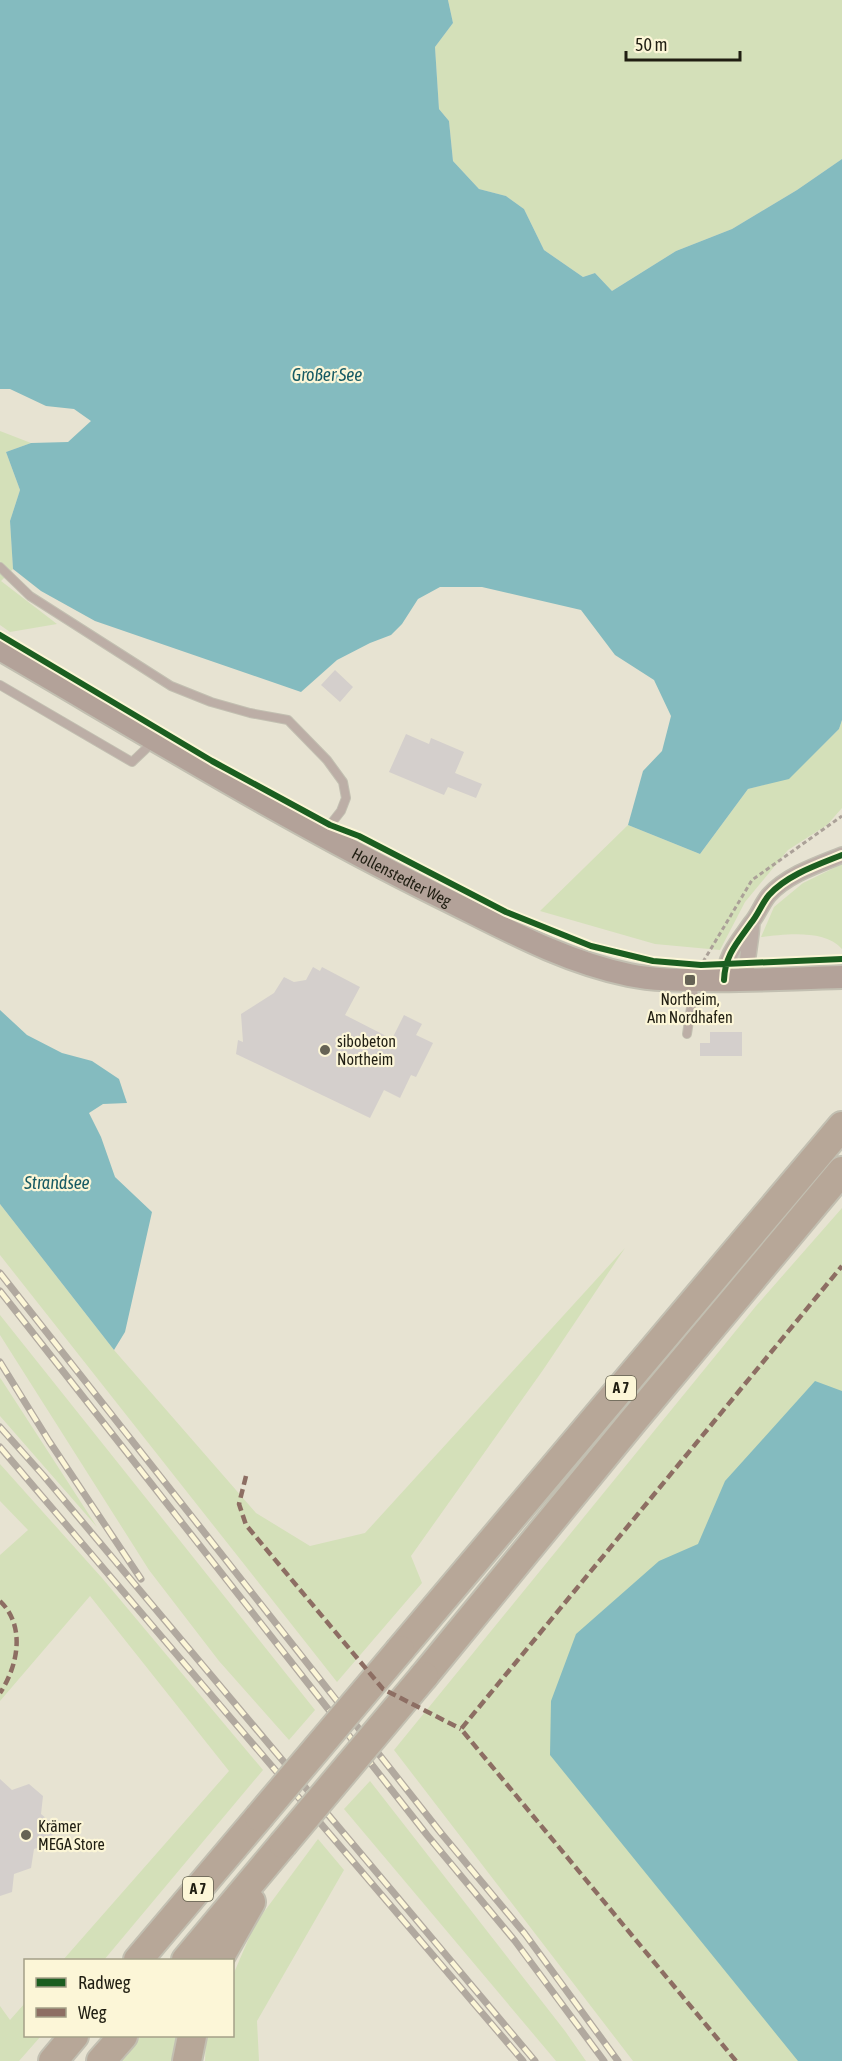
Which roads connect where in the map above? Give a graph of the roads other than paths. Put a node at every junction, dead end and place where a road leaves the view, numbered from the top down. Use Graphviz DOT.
graph roads {
  1 [pos="0,567"];
  2 [pos="0,649"];
  3 [pos="0,684"];
  4 [pos="155,740"];
  5 [pos="316,833"];
  6 [pos="842,855"];
  7 [pos="752,922"];
  8 [pos="693,972"];
  9 [pos="732,975"];
  10 [pos="842,977"];
  11 [pos="687,1034"];
  12 [pos="842,1126"];
  13 [pos="842,1171"];
  14 [pos="283,1844"];
  15 [pos="139,1959"];
  16 [pos="187,1959"];
  17 [pos="219,1959"];
  18 [pos="73,2037"];
  19 [pos="122,2037"];
  20 [pos="192,2037"];
  21 [pos="53,2061"];
  22 [pos="101,2061"];
  23 [pos="187,2061"];
  1 -- 5 [label="lane"];
  2 -- 4 [label="main road, Hollenstedter Weg"];
  3 -- 4 [label="lane"];
  4 -- 5 [label="main road, Hollenstedter Weg"];
  5 -- 8 [label="main road, Hollenstedter Weg"];
  6 -- 7 [label="street"];
  7 -- 9 [label="street"];
  7 -- 9 [label="street"];
  8 -- 9 [label="main road, Hollenstedter Weg"];
  8 -- 11 [label="lane"];
  9 -- 10 [label="main road, Hollenstedter Weg"];
  12 -- 15 [label="highway, A 7, bridge"];
  13 -- 14 [label="highway, A 7, bridge"];
  14 -- 16 [label="highway, A 7"];
  14 -- 17 [label="highway"];
  18 -- 21 [label="highway"];
  19 -- 22 [label="highway"];
  20 -- 23 [label="highway"];
}
